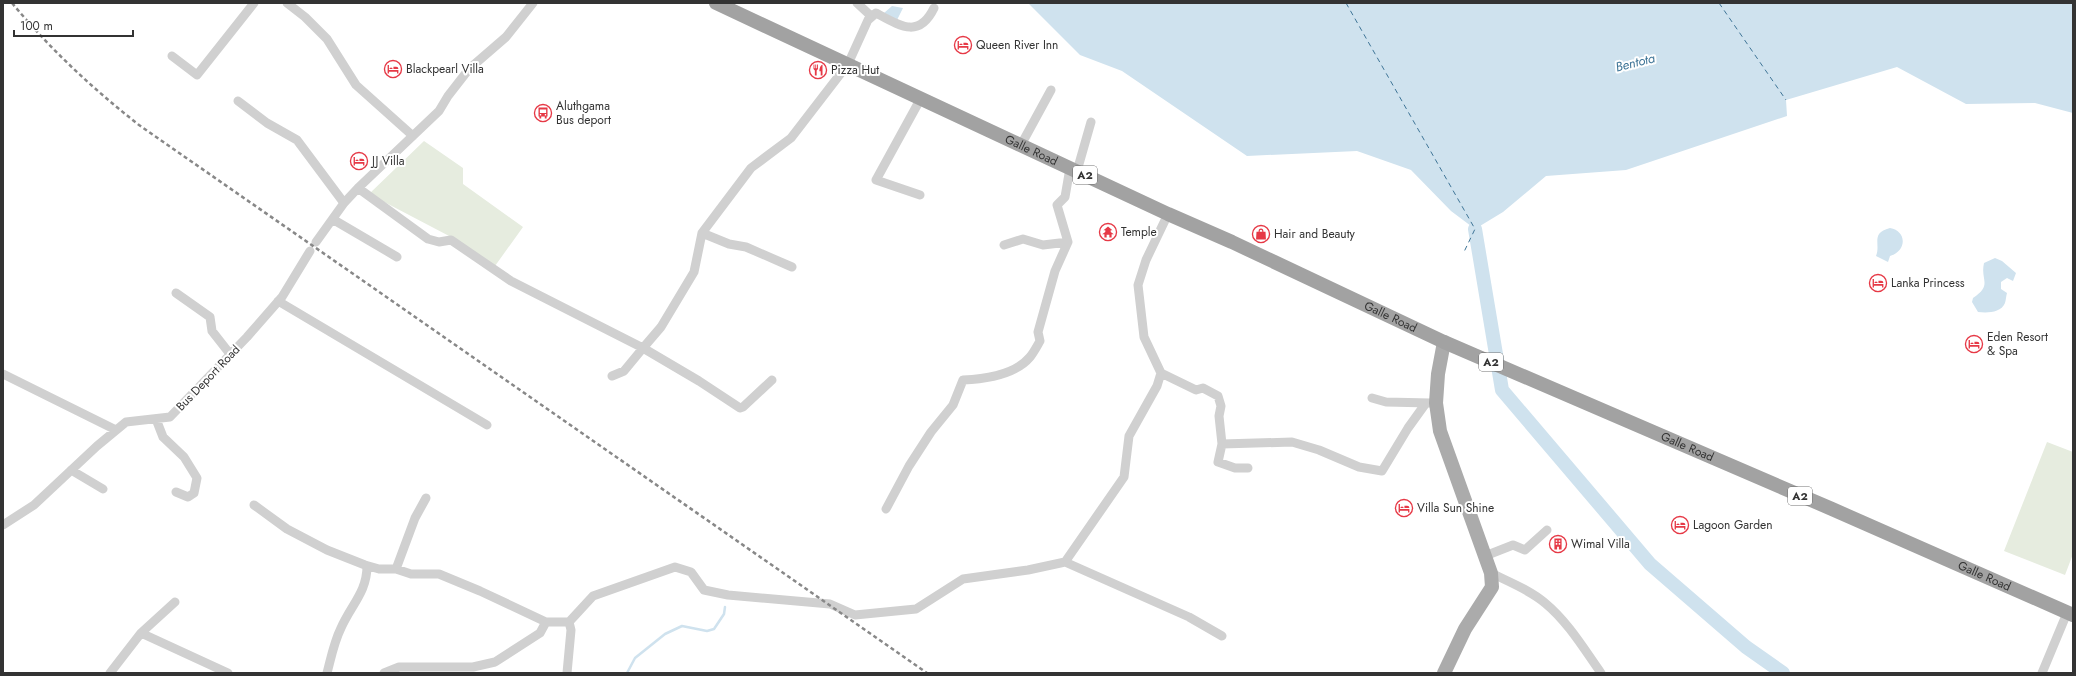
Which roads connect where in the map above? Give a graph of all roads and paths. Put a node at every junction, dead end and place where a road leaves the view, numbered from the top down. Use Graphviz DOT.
graph roads {
  1 [pos="254,3"];
  2 [pos="287,3"];
  3 [pos="533,3"];
  4 [pos="716,3"];
  5 [pos="857,3"];
  6 [pos="934,8"];
  7 [pos="871,16"];
  8 [pos="172,56"];
  9 [pos="848,64"];
  10 [pos="1051,90"];
  11 [pos="920,98"];
  12 [pos="238,101"];
  13 [pos="1091,122"];
  14 [pos="414,136"];
  15 [pos="1021,145"];
  16 [pos="1073,170"];
  17 [pos="358,188"];
  18 [pos="920,195"];
  19 [pos="344,203"];
  20 [pos="1168,214"];
  21 [pos="334,220"];
  22 [pos="702,234"];
  23 [pos="316,242"];
  24 [pos="1068,242"];
  25 [pos="1004,245"];
  26 [pos="310,251"];
  27 [pos="397,257"];
  28 [pos="792,266"];
  29 [pos="176,293"];
  30 [pos="278,301"];
  31 [pos="1450,345"];
  32 [pos="643,348"];
  33 [pos="230,354"];
  34 [pos="3,374"];
  35 [pos="1161,374"];
  36 [pos="612,376"];
  37 [pos="772,380"];
  38 [pos="1372,398"];
  39 [pos="1431,403"];
  40 [pos="156,419"];
  41 [pos="487,425"];
  42 [pos="116,430"];
  43 [pos="1222,444"];
  44 [pos="1248,468"];
  45 [pos="71,470"];
  46 [pos="103,489"];
  47 [pos="176,492"];
  48 [pos="426,498"];
  49 [pos="254,505"];
  50 [pos="886,509"];
  51 [pos="3,525"];
  52 [pos="1547,530"];
  53 [pos="1485,556"];
  54 [pos="1065,562"];
  55 [pos="367,566"];
  56 [pos="396,569"];
  57 [pos="1491,574"];
  58 [pos="176,602"];
  59 [pos="2070,614"];
  60 [pos="546,622"];
  61 [pos="569,622"];
  62 [pos="141,633"];
  63 [pos="1222,636"];
  64 [pos="110,673"];
  65 [pos="228,673"];
  66 [pos="327,673"];
  67 [pos="384,673"];
  68 [pos="567,673"];
  69 [pos="1444,673"];
  70 [pos="1601,673"];
  71 [pos="2042,673"];
  1 -- 8 [label="street"];
  2 -- 14 [label="street"];
  3 -- 14 [label="street"];
  4 -- 9 [label="highway, Galle Road / A2"];
  5 -- 7 [label="street"];
  6 -- 7 [label="street"];
  7 -- 9 [label="street"];
  9 -- 11 [label="highway, Galle Road / A2"];
  9 -- 22 [label="street"];
  10 -- 15 [label="street"];
  11 -- 15 [label="highway, Galle Road / A2"];
  11 -- 18 [label="street"];
  12 -- 19 [label="street"];
  13 -- 16 [label="street"];
  14 -- 17 [label="street"];
  15 -- 16 [label="highway, Galle Road / A2"];
  16 -- 20 [label="highway, Galle Road / A2"];
  16 -- 24 [label="street"];
  17 -- 19 [label="street"];
  17 -- 32 [label="street"];
  19 -- 21 [label="street"];
  20 -- 31 [label="highway, Galle Road / A2"];
  20 -- 35 [label="street"];
  21 -- 23 [label="street"];
  21 -- 27 [label="street"];
  22 -- 28 [label="street"];
  22 -- 32 [label="street"];
  24 -- 25 [label="street"];
  24 -- 50 [label="street"];
  26 -- 30 [label="street, Bus Deport Road"];
  29 -- 33 [label="street"];
  30 -- 33 [label="street, Bus Deport Road"];
  30 -- 41 [label="street"];
  31 -- 39 [label="main road"];
  31 -- 59 [label="highway, Galle Road / A2"];
  32 -- 36 [label="street"];
  32 -- 37 [label="street"];
  33 -- 40 [label="street, Bus Deport Road"];
  34 -- 42 [label="street"];
  35 -- 43 [label="street"];
  35 -- 54 [label="street"];
  38 -- 39 [label="street"];
  39 -- 43 [label="street"];
  39 -- 53 [label="main road"];
  40 -- 42 [label="street, Bus Deport Road"];
  40 -- 47 [label="street"];
  42 -- 45 [label="street, Bus Deport Road"];
  43 -- 44 [label="street"];
  45 -- 46 [label="street"];
  45 -- 51 [label="street, Bus Deport Road"];
  48 -- 56 [label="street"];
  49 -- 55 [label="street"];
  52 -- 53 [label="street"];
  53 -- 57 [label="main road"];
  54 -- 61 [label="street"];
  54 -- 63 [label="street"];
  55 -- 56 [label="street"];
  55 -- 66 [label="street"];
  56 -- 60 [label="street"];
  57 -- 69 [label="main road"];
  57 -- 70 [label="street"];
  58 -- 62 [label="street"];
  59 -- 71 [label="street"];
  60 -- 61 [label="street"];
  60 -- 67 [label="street"];
  61 -- 68 [label="street"];
  62 -- 64 [label="street"];
  62 -- 65 [label="street"];
}
